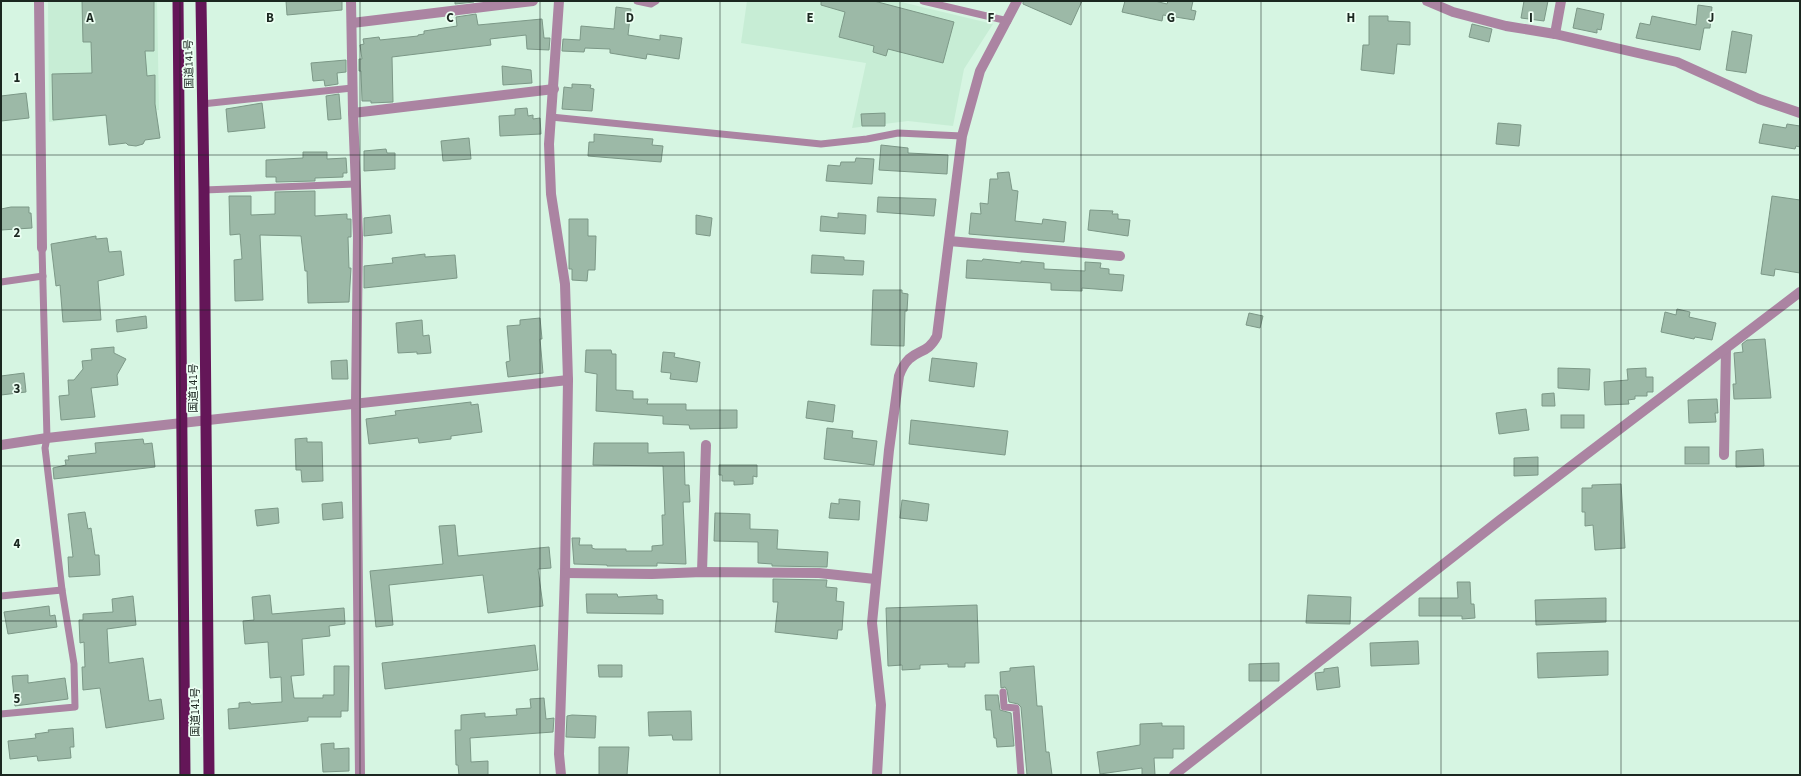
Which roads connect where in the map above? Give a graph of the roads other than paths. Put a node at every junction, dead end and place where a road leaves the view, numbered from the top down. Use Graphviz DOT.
graph roads {
  1 [pos="39,1"];
  2 [pos="178,1"];
  3 [pos="201,1"];
  4 [pos="351,1"];
  5 [pos="533,1"];
  6 [pos="559,1"];
  7 [pos="637,1"];
  8 [pos="656,1"];
  9 [pos="923,1"];
  10 [pos="1017,1"];
  11 [pos="1427,1"];
  12 [pos="1562,1"];
  13 [pos="1008,21"];
  14 [pos="352,23"];
  15 [pos="1555,34"];
  16 [pos="352,88"];
  17 [pos="554,89"];
  18 [pos="202,104"];
  19 [pos="353,113"];
  20 [pos="1800,113"];
  21 [pos="551,117"];
  22 [pos="962,136"];
  23 [pos="355,184"];
  24 [pos="204,190"];
  25 [pos="949,242"];
  26 [pos="42,248"];
  27 [pos="1120,256"];
  28 [pos="43,276"];
  29 [pos="1,282"];
  30 [pos="1800,292"];
  31 [pos="1726,349"];
  32 [pos="568,380"];
  33 [pos="356,404"];
  34 [pos="206,421"];
  35 [pos="182,424"];
  36 [pos="47,438"];
  37 [pos="1,445"];
  38 [pos="706,446"];
  39 [pos="1724,455"];
  40 [pos="702,572"];
  41 [pos="565,573"];
  42 [pos="875,579"];
  43 [pos="62,590"];
  44 [pos="1,596"];
  45 [pos="1003,692"];
  46 [pos="1,714"];
  47 [pos="185,775"];
  48 [pos="209,775"];
  49 [pos="360,775"];
  50 [pos="561,775"];
  51 [pos="876,775"];
  52 [pos="1021,775"];
  53 [pos="1174,775"];
  1 -- 26 [label="street"];
  2 -- 35 [label="highway, 国道141号"];
  3 -- 18 [label="highway, 国道141号"];
  4 -- 14 [label="street"];
  5 -- 14 [label="street"];
  6 -- 17 [label="street"];
  7 -- 8 [label="lane"];
  9 -- 13 [label="lane"];
  10 -- 13 [label="street"];
  11 -- 15 [label="street"];
  12 -- 15 [label="street"];
  13 -- 22 [label="street"];
  14 -- 16 [label="street"];
  15 -- 20 [label="street"];
  16 -- 18 [label="lane"];
  16 -- 19 [label="street"];
  17 -- 19 [label="street"];
  17 -- 21 [label="street"];
  18 -- 24 [label="highway, 国道141号"];
  19 -- 23 [label="street"];
  21 -- 22 [label="lane"];
  21 -- 32 [label="street"];
  22 -- 25 [label="street"];
  23 -- 24 [label="lane"];
  23 -- 33 [label="street"];
  24 -- 34 [label="highway, 国道141号"];
  25 -- 27 [label="street"];
  25 -- 42 [label="street"];
  26 -- 28 [label="lane"];
  28 -- 29 [label="lane"];
  28 -- 36 [label="lane"];
  30 -- 31 [label="street"];
  31 -- 39 [label="street"];
  31 -- 53 [label="street"];
  32 -- 33 [label="street"];
  32 -- 41 [label="street"];
  33 -- 34 [label="street"];
  33 -- 49 [label="street"];
  34 -- 35 [label="street"];
  34 -- 48 [label="highway, 国道141号"];
  35 -- 36 [label="street"];
  35 -- 47 [label="highway, 国道141号"];
  36 -- 37 [label="street"];
  36 -- 43 [label="lane"];
  38 -- 40 [label="street"];
  40 -- 41 [label="street"];
  40 -- 42 [label="street"];
  41 -- 50 [label="street"];
  42 -- 51 [label="street"];
  43 -- 44 [label="lane"];
  43 -- 46 [label="lane"];
  45 -- 52 [label="lane"];
}
